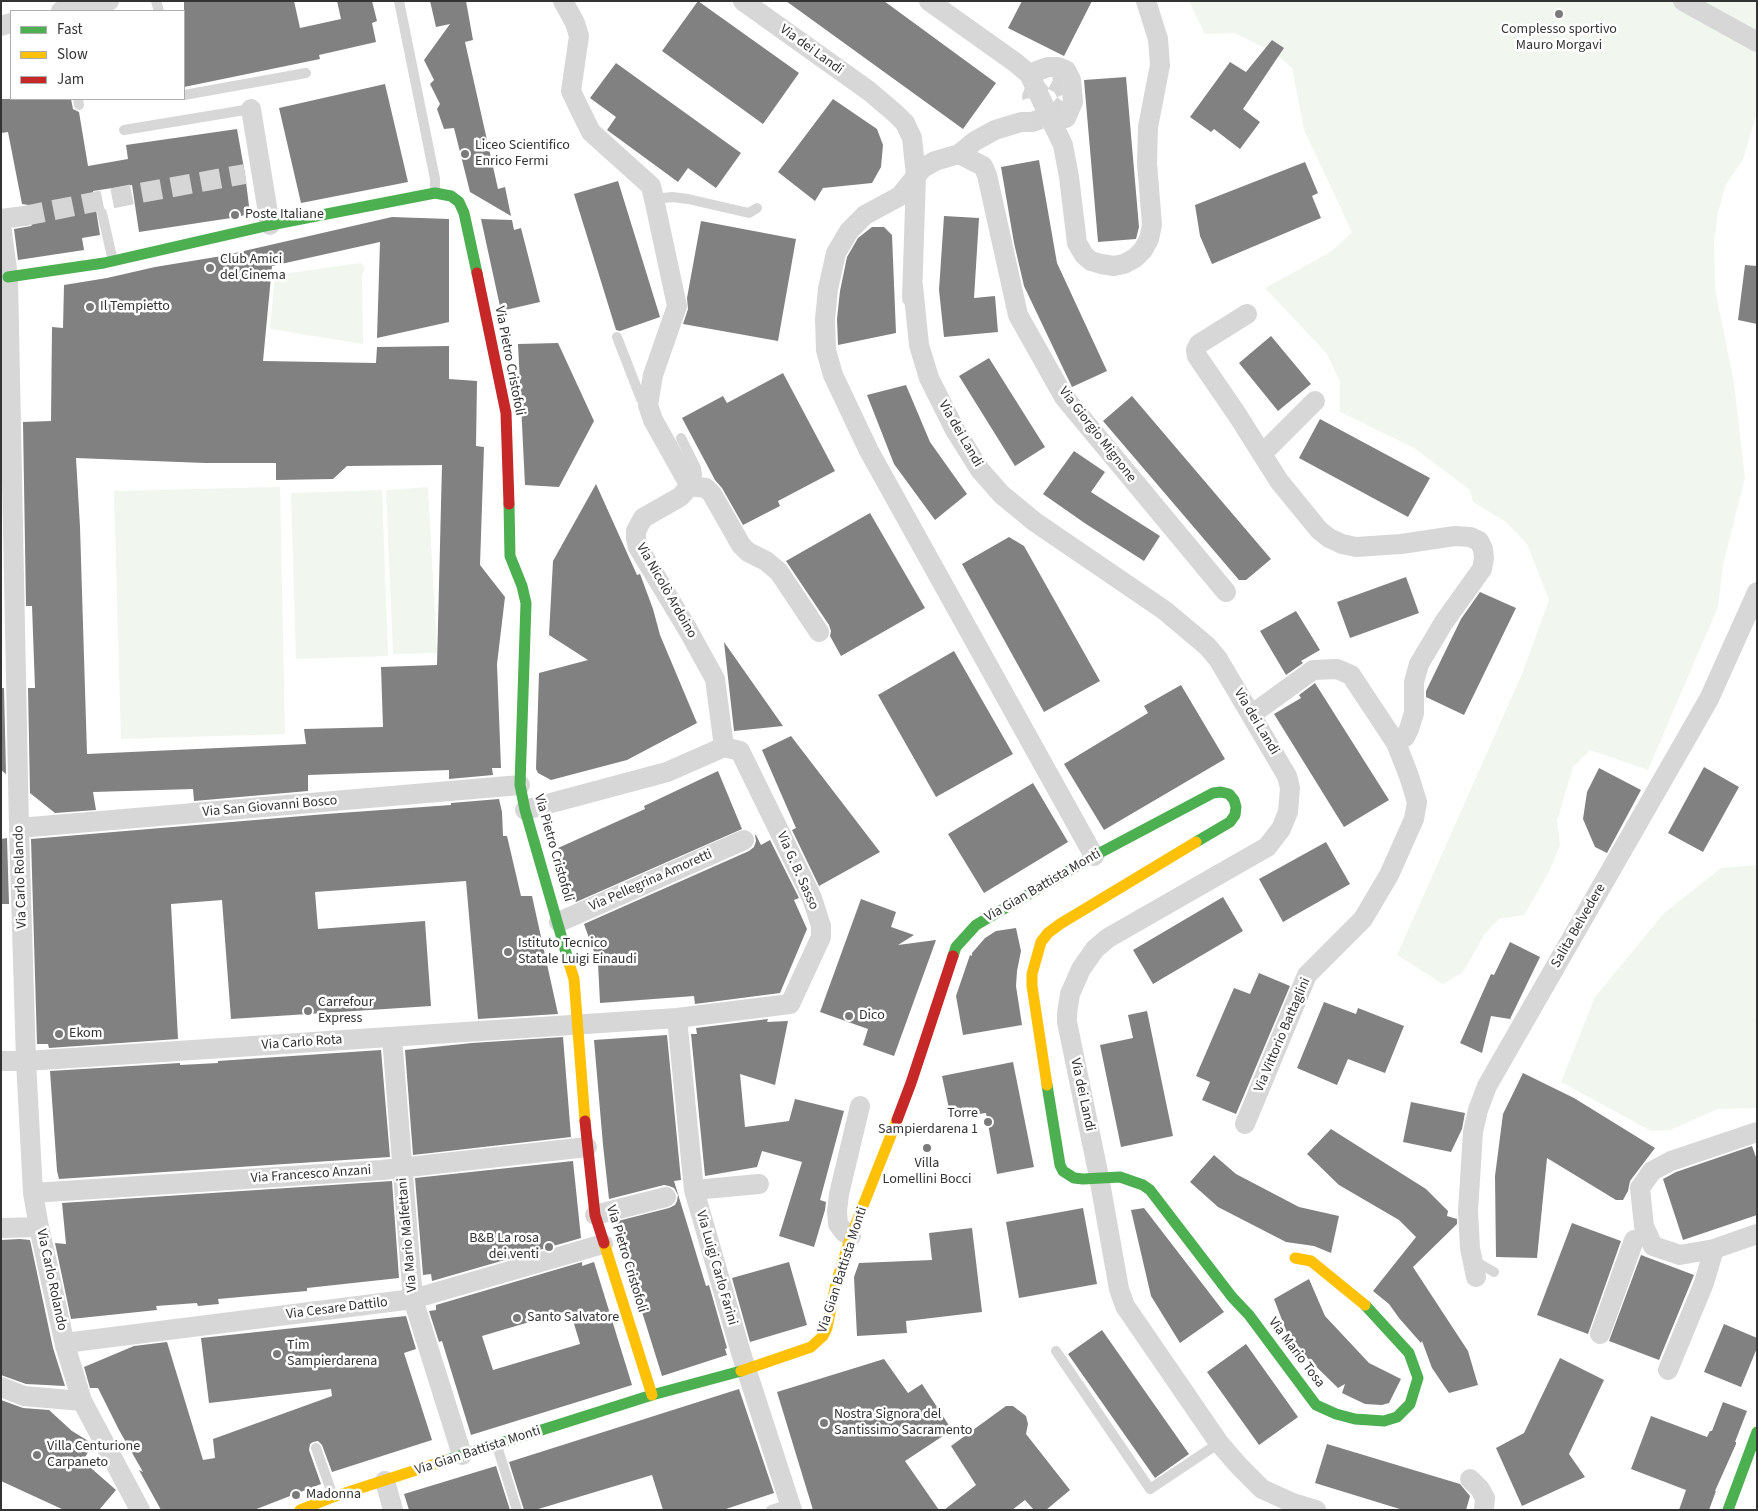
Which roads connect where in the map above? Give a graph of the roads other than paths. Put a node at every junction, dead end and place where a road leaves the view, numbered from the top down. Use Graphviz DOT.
graph roads {
  1 [pos="109,1"];
  2 [pos="399,1"];
  3 [pos="563,1"];
  4 [pos="743,1"];
  5 [pos="929,1"];
  6 [pos="1146,1"];
  7 [pos="1683,1"];
  8 [pos="66,10"];
  9 [pos="1757,42"];
  10 [pos="306,73"];
  11 [pos="1029,74"];
  12 [pos="185,95"];
  13 [pos="251,109"];
  14 [pos="1066,118"];
  15 [pos="1021,122"];
  16 [pos="124,130"];
  17 [pos="959,154"];
  18 [pos="916,176"];
  19 [pos="435,193"];
  20 [pos="654,199"];
  21 [pos="757,208"];
  22 [pos="102,213"];
  23 [pos="24,216"];
  24 [pos="1,220"];
  25 [pos="1,224"];
  26 [pos="270,225"];
  27 [pos="113,261"];
  28 [pos="8,277"];
  29 [pos="913,286"];
  30 [pos="1247,314"];
  31 [pos="616,337"];
  32 [pos="927,396"];
  33 [pos="1315,401"];
  34 [pos="648,405"];
  35 [pos="6,413"];
  36 [pos="681,438"];
  37 [pos="1262,454"];
  38 [pos="685,491"];
  39 [pos="1226,592"];
  40 [pos="1757,592"];
  41 [pos="819,632"];
  42 [pos="1251,715"];
  43 [pos="1396,743"];
  44 [pos="724,748"];
  45 [pos="520,785"];
  46 [pos="525,810"];
  47 [pos="19,828"];
  48 [pos="744,840"];
  49 [pos="1094,856"];
  50 [pos="559,922"];
  51 [pos="677,1018"];
  52 [pos="578,1024"];
  53 [pos="392,1038"];
  54 [pos="1,1061"];
  55 [pos="26,1061"];
  56 [pos="860,1106"];
  57 [pos="1245,1124"];
  58 [pos="1757,1132"];
  59 [pos="587,1148"];
  60 [pos="403,1166"];
  61 [pos="1099,1176"];
  62 [pos="759,1184"];
  63 [pos="694,1190"];
  64 [pos="33,1193"];
  65 [pos="666,1197"];
  66 [pos="595,1215"];
  67 [pos="39,1227"];
  68 [pos="1,1228"];
  69 [pos="1757,1234"];
  70 [pos="851,1236"];
  71 [pos="1634,1240"];
  72 [pos="604,1244"];
  73 [pos="1714,1249"];
  74 [pos="1295,1258"];
  75 [pos="1481,1269"];
  76 [pos="413,1299"];
  77 [pos="1600,1334"];
  78 [pos="65,1344"];
  79 [pos="1056,1351"];
  80 [pos="747,1368"];
  81 [pos="1668,1370"];
  82 [pos="1,1387"];
  83 [pos="652,1395"];
  84 [pos="82,1401"];
  85 [pos="1757,1432"];
  86 [pos="1219,1443"];
  87 [pos="497,1445"];
  88 [pos="316,1448"];
  89 [pos="462,1455"];
  90 [pos="1470,1479"];
  91 [pos="385,1481"];
  92 [pos="333,1497"];
  93 [pos="791,1507"];
  94 [pos="140,1510"];
  95 [pos="300,1510"];
  96 [pos="392,1510"];
  97 [pos="517,1510"];
  98 [pos="771,1510"];
  99 [pos="1316,1510"];
  100 [pos="1484,1510"];
  101 [pos="1728,1510"];
  1 -- 8 [label="street"];
  2 -- 19 [label="lane"];
  3 -- 20 [label="street"];
  4 -- 18 [label="street, Via dei Landi"];
  5 -- 11 [label="street"];
  6 -- 11 [label="street"];
  7 -- 9 [label="street"];
  10 -- 12 [label="lane"];
  11 -- 14 [label="street"];
  13 -- 16 [label="lane"];
  13 -- 26 [label="street"];
  15 -- 17 [label="street"];
  17 -- 18 [label="street"];
  17 -- 39 [label="street, Via Giorgio Mignone"];
  18 -- 29 [label="street, Via dei Landi"];
  18 -- 49 [label="street"];
  19 -- 26 [label="street"];
  19 -- 45 [label="street, Via Pietro Cristofoli"];
  20 -- 21 [label="lane"];
  20 -- 34 [label="street"];
  22 -- 27 [label="lane"];
  23 -- 24 [label="street"];
  25 -- 28 [label="street, Via Carlo Rolando"];
  26 -- 27 [label="street"];
  27 -- 28 [label="street"];
  28 -- 35 [label="street, Via Carlo Rolando"];
  29 -- 32 [label="street, Via dei Landi"];
  29 -- 42 [label="street, Via dei Landi"];
  30 -- 37 [label="street"];
  31 -- 34 [label="lane"];
  33 -- 37 [label="street"];
  34 -- 38 [label="street"];
  35 -- 47 [label="street, Via Carlo Rolando"];
  36 -- 38 [label="lane"];
  37 -- 43 [label="street"];
  38 -- 41 [label="street"];
  38 -- 44 [label="street, Via Nicolò Ardoino"];
  40 -- 75 [label="street, Salita Belvedere"];
  42 -- 43 [label="street, Via Vittorio Battaglini"];
  42 -- 61 [label="street, Via dei Landi"];
  43 -- 57 [label="street, Via Vittorio Battaglini"];
  44 -- 46 [label="street"];
  44 -- 51 [label="street, Via G. B. Sasso"];
  45 -- 46 [label="street, Via Pietro Cristofoli"];
  45 -- 47 [label="street, Via San Giovanni Bosco"];
  46 -- 50 [label="street, Via Pietro Cristofoli"];
  47 -- 55 [label="street, Via Carlo Rolando"];
  48 -- 50 [label="street, Via Pellegrina Amoretti"];
  49 -- 61 [label="street, Via Gian Battista Monti"];
  49 -- 70 [label="street, Via Gian Battista Monti"];
  50 -- 52 [label="street, Via Pietro Cristofoli"];
  51 -- 52 [label="street, Via G. B. Sasso"];
  51 -- 63 [label="street, Via Luigi Carlo Farini"];
  52 -- 53 [label="street, Via Carlo Rota"];
  52 -- 59 [label="street, Via Pietro Cristofoli"];
  53 -- 55 [label="street, Via Carlo Rota"];
  53 -- 60 [label="street, Via Mario Malfettani"];
  54 -- 55 [label="street, Via Carlo Rota"];
  55 -- 64 [label="street, Via Carlo Rolando"];
  56 -- 70 [label="street"];
  58 -- 73 [label="street"];
  59 -- 60 [label="street, Via Francesco Anzani"];
  59 -- 66 [label="street, Via Pietro Cristofoli"];
  60 -- 64 [label="street, Via Francesco Anzani"];
  60 -- 76 [label="street, Via Mario Malfettani"];
  61 -- 74 [label="street, Via Mario Tosa"];
  61 -- 86 [label="street"];
  62 -- 63 [label="street"];
  63 -- 80 [label="street, Via Luigi Carlo Farini"];
  64 -- 67 [label="street, Via Carlo Rolando"];
  65 -- 66 [label="street"];
  66 -- 72 [label="street, Via Pietro Cristofoli"];
  67 -- 68 [label="street"];
  67 -- 78 [label="street, Via Carlo Rolando"];
  69 -- 73 [label="street"];
  70 -- 80 [label="street, Via Gian Battista Monti"];
  71 -- 77 [label="street"];
  72 -- 76 [label="street, Via Cesare Dattilo"];
  72 -- 83 [label="street, Via Pietro Cristofoli"];
  73 -- 81 [label="street"];
  76 -- 78 [label="street, Via Cesare Dattilo"];
  76 -- 89 [label="street, Via Mario Malfettani"];
  78 -- 84 [label="street, Via Carlo Rolando"];
  79 -- 86 [label="lane"];
  80 -- 83 [label="street, Via Gian Battista Monti"];
  80 -- 93 [label="street, Via Luigi Carlo Farini"];
  82 -- 84 [label="street"];
  83 -- 87 [label="street, Via Gian Battista Monti"];
  84 -- 94 [label="street, Via Carlo Rolando"];
  85 -- 101 [label="street"];
  86 -- 99 [label="street"];
  87 -- 89 [label="street, Via Gian Battista Monti"];
  87 -- 97 [label="lane"];
  88 -- 92 [label="lane"];
  89 -- 91 [label="street, Via Gian Battista Monti"];
  90 -- 100 [label="street"];
  91 -- 92 [label="street, Via Gian Battista Monti"];
  91 -- 96 [label="street"];
  92 -- 95 [label="street, Via Gian Battista Monti"];
  93 -- 98 [label="lane"];
}
